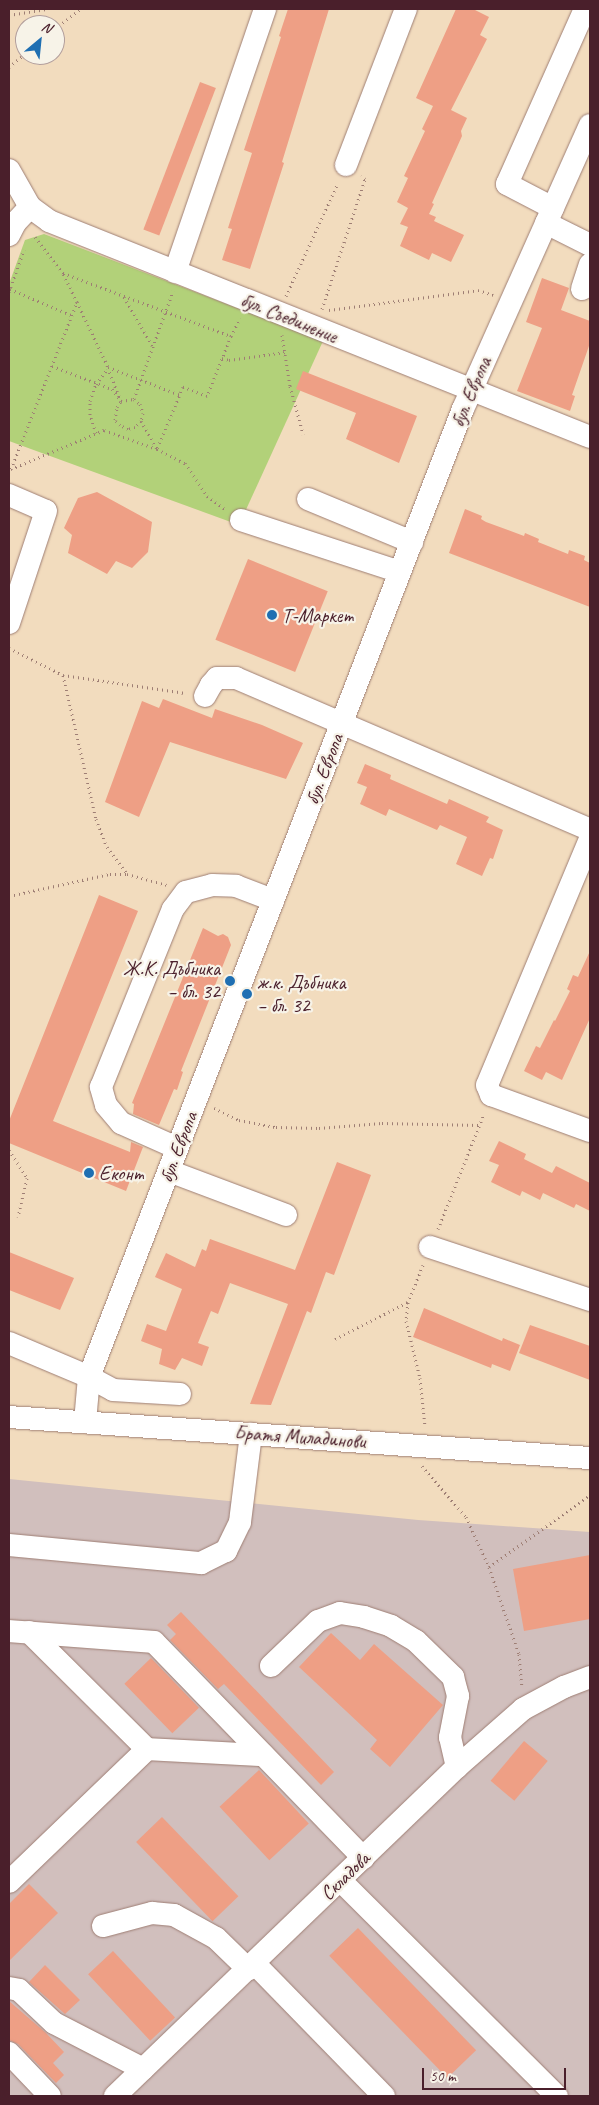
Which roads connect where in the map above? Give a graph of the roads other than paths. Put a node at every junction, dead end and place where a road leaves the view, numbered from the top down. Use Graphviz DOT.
graph roads {
  1 [pos="266,9"];
  2 [pos="406,9"];
  3 [pos="585,9"];
  4 [pos="590,124"];
  5 [pos="346,165"];
  6 [pos="9,170"];
  7 [pos="30,207"];
  8 [pos="549,216"];
  9 [pos="17,239"];
  10 [pos="590,245"];
  11 [pos="590,264"];
  12 [pos="174,281"];
  13 [pos="582,289"];
  14 [pos="471,389"];
  15 [pos="590,437"];
  16 [pos="9,496"];
  17 [pos="308,499"];
  18 [pos="241,520"];
  19 [pos="412,542"];
  20 [pos="400,572"];
  21 [pos="9,623"];
  22 [pos="205,696"];
  23 [pos="342,723"];
  24 [pos="590,830"];
  25 [pos="590,839"];
  26 [pos="273,900"];
  27 [pos="590,1131"];
  28 [pos="177,1148"];
  29 [pos="169,1171"];
  30 [pos="286,1215"];
  31 [pos="430,1247"];
  32 [pos="590,1300"];
  33 [pos="9,1343"];
  34 [pos="89,1377"];
  35 [pos="180,1394"];
  36 [pos="9,1417"];
  37 [pos="85,1422"];
  38 [pos="251,1434"];
  39 [pos="590,1458"];
  40 [pos="9,1545"];
  41 [pos="19,1632"];
  42 [pos="271,1666"];
  43 [pos="590,1678"];
  44 [pos="148,1749"];
  45 [pos="263,1755"];
  46 [pos="457,1767"];
  47 [pos="362,1858"];
  48 [pos="340,1880"];
  49 [pos="9,1882"];
  50 [pos="103,1926"];
  51 [pos="251,1966"];
  52 [pos="9,1988"];
  53 [pos="9,2053"];
  54 [pos="143,2069"];
  55 [pos="50,2096"];
  56 [pos="114,2096"];
  57 [pos="384,2096"];
  58 [pos="557,2096"];
  1 -- 12 [label="street"];
  2 -- 5 [label="street"];
  3 -- 8 [label="street"];
  4 -- 8 [label="street, бул. Европа"];
  6 -- 7 [label="street, бул. Съединение"];
  7 -- 9 [label="street"];
  7 -- 12 [label="street, бул. Съединение"];
  8 -- 10 [label="street"];
  8 -- 14 [label="street, бул. Европа"];
  11 -- 13 [label="street"];
  12 -- 14 [label="street, бул. Съединение"];
  14 -- 15 [label="street, бул. Съединение"];
  14 -- 19 [label="street, бул. Европа"];
  16 -- 21 [label="street"];
  17 -- 19 [label="street"];
  18 -- 20 [label="street"];
  19 -- 20 [label="street, бул. Европа"];
  20 -- 23 [label="street, бул. Европа"];
  22 -- 23 [label="street"];
  23 -- 24 [label="street"];
  23 -- 26 [label="street, бул. Европа"];
  25 -- 27 [label="street"];
  26 -- 28 [label="street, бул. Европа"];
  26 -- 28 [label="street"];
  28 -- 29 [label="street, бул. Европа"];
  29 -- 30 [label="street"];
  29 -- 34 [label="street, бул. Европа"];
  31 -- 32 [label="street"];
  33 -- 34 [label="street"];
  34 -- 35 [label="street"];
  34 -- 37 [label="street, бул. Европа"];
  36 -- 37 [label="street, Братя Миладинови"];
  37 -- 38 [label="street, Братя Миладинови"];
  38 -- 39 [label="street, Братя Миладинови"];
  38 -- 40 [label="street"];
  41 -- 44 [label="street"];
  41 -- 45 [label="street"];
  42 -- 46 [label="street"];
  43 -- 46 [label="street, Складова"];
  44 -- 45 [label="street"];
  44 -- 49 [label="street"];
  45 -- 47 [label="street"];
  46 -- 47 [label="street, Складова"];
  47 -- 48 [label="street, Складова"];
  48 -- 51 [label="street, Складова"];
  48 -- 58 [label="street"];
  50 -- 51 [label="street"];
  51 -- 54 [label="street, Складова"];
  51 -- 57 [label="street"];
  52 -- 54 [label="street"];
  53 -- 55 [label="street"];
  54 -- 56 [label="street, Складова"];
}
